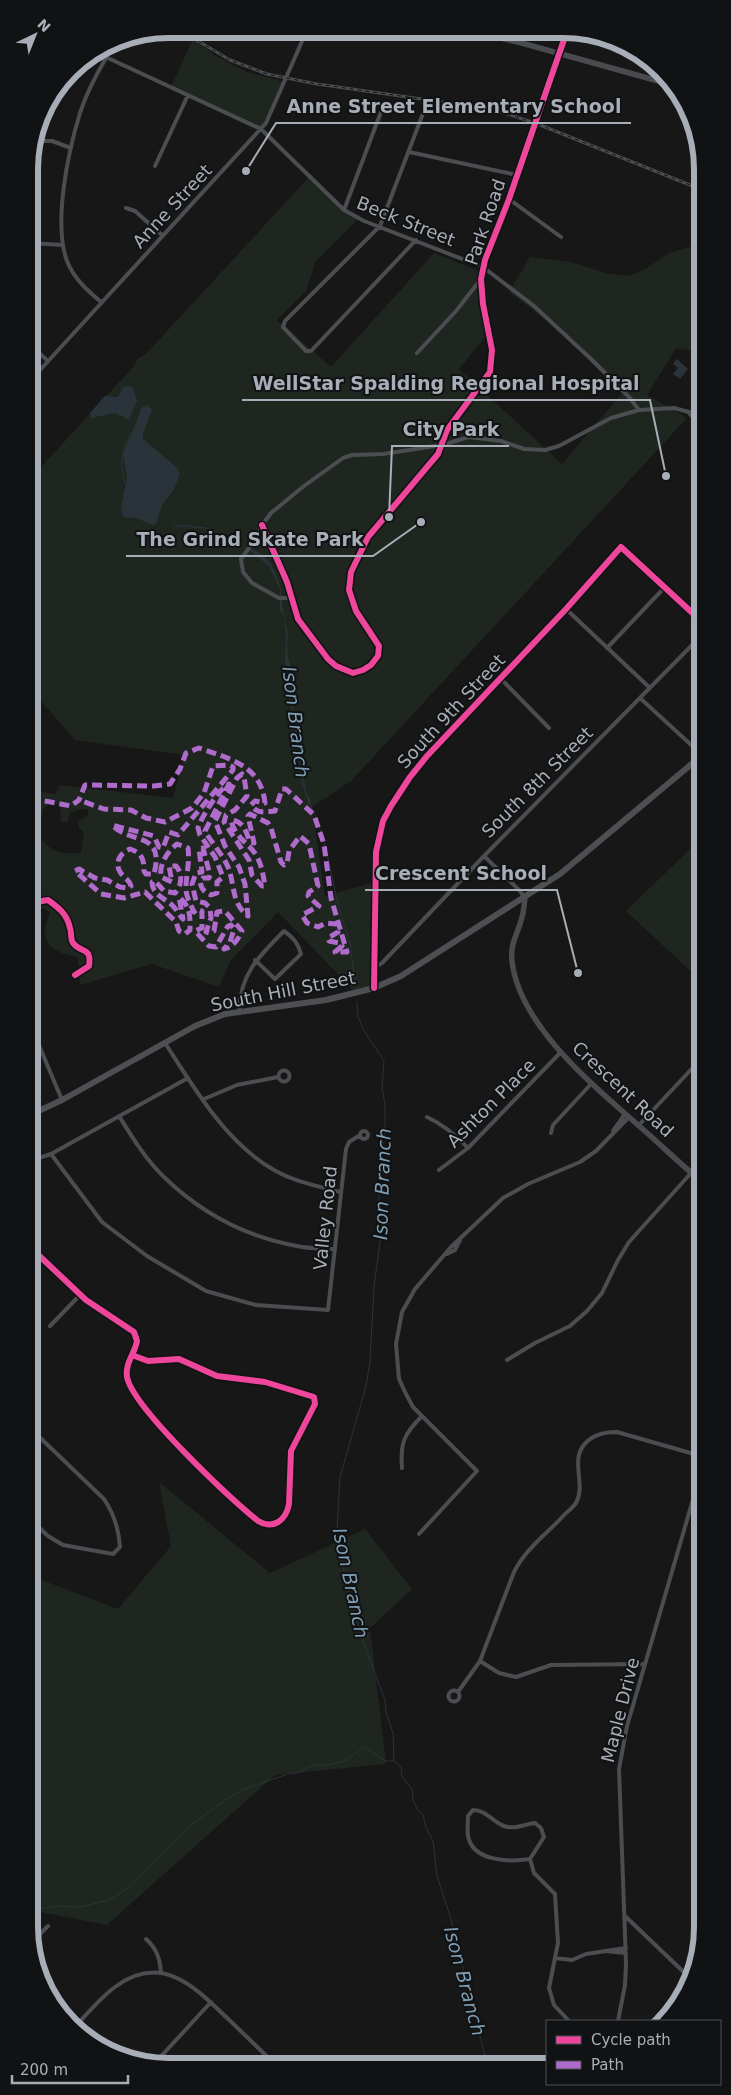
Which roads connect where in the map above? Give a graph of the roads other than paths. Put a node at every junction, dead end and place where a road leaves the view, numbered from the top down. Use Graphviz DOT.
graph roads {
  1 [pos="304,37"];
  2 [pos="491,37"];
  3 [pos="565,37"];
  4 [pos="560,54"];
  5 [pos="102,56"];
  6 [pos="106,58"];
  7 [pos="660,81"];
  8 [pos="188,95"];
  9 [pos="384,104"];
  10 [pos="424,111"];
  11 [pos="261,129"];
  12 [pos="41,141"];
  13 [pos="71,148"];
  14 [pos="409,152"];
  15 [pos="155,166"];
  16 [pos="517,175"];
  17 [pos="509,199"];
  18 [pos="126,208"];
  19 [pos="344,210"];
  20 [pos="380,226"];
  21 [pos="163,236"];
  22 [pos="561,237"];
  23 [pos="416,240"];
  24 [pos="38,244"];
  25 [pos="63,245"];
  26 [pos="483,267"];
  27 [pos="481,279"];
  28 [pos="101,302"];
  29 [pos="38,352"];
  30 [pos="417,353"];
  31 [pos="48,361"];
  32 [pos="38,372"];
  33 [pos="639,410"];
  34 [pos="686,410"];
  35 [pos="694,413"];
  36 [pos="694,418"];
  37 [pos="442,445"];
  38 [pos="262,525"];
  39 [pos="665,587"];
  40 [pos="288,598"];
  41 [pos="566,609"];
  42 [pos="694,614"];
  43 [pos="694,643"];
  44 [pos="607,648"];
  45 [pos="501,679"];
  46 [pos="650,688"];
  47 [pos="640,698"];
  48 [pos="549,728"];
  49 [pos="694,747"];
  50 [pos="694,762"];
  51 [pos="484,856"];
  52 [pos="524,898"];
  53 [pos="255,960"];
  54 [pos="374,968"];
  55 [pos="374,988"];
  56 [pos="239,1011"];
  57 [pos="38,1042"];
  58 [pos="165,1043"];
  59 [pos="561,1052"];
  60 [pos="693,1067"];
  61 [pos="278,1077"];
  62 [pos="188,1078"];
  63 [pos="591,1084"];
  64 [pos="204,1099"];
  65 [pos="62,1100"];
  66 [pos="37,1112"];
  67 [pos="627,1115"];
  68 [pos="118,1116"];
  69 [pos="426,1117"];
  70 [pos="639,1125"];
  71 [pos="551,1133"];
  72 [pos="360,1135"];
  73 [pos="468,1148"];
  74 [pos="51,1154"];
  75 [pos="37,1159"];
  76 [pos="439,1170"];
  77 [pos="691,1173"];
  78 [pos="693,1175"];
  79 [pos="340,1192"];
  80 [pos="336,1249"];
  81 [pos="37,1255"];
  82 [pos="80,1295"];
  83 [pos="50,1326"];
  84 [pos="132,1355"];
  85 [pos="507,1360"];
  86 [pos="422,1416"];
  87 [pos="37,1435"];
  88 [pos="693,1454"];
  89 [pos="402,1468"];
  90 [pos="693,1504"];
  91 [pos="37,1526"];
  92 [pos="419,1534"];
  93 [pos="480,1661"];
  94 [pos="645,1664"];
  95 [pos="458,1692"];
  96 [pos="530,1859"];
  97 [pos="625,1916"];
  98 [pos="48,1926"];
  99 [pos="38,1936"];
  100 [pos="146,1939"];
  101 [pos="626,1948"];
  102 [pos="605,1951"];
  103 [pos="626,1953"];
  104 [pos="555,1958"];
  105 [pos="161,1973"];
  106 [pos="685,1973"];
  107 [pos="211,2002"];
  108 [pos="568,2020"];
  109 [pos="618,2020"];
  110 [pos="80,2022"];
  111 [pos="160,2057"];
  112 [pos="268,2058"];
  1 -- 11 [label="street, Anne Street"];
  2 -- 4 [label="street"];
  3 -- 4 [label="street, Park Road"];
  4 -- 7 [label="street"];
  4 -- 16 [label="street, Park Road"];
  5 -- 6 [label="street, Beck Street"];
  6 -- 8 [label="street, Beck Street"];
  6 -- 13 [label="street"];
  8 -- 11 [label="street, Beck Street"];
  8 -- 15 [label="street"];
  9 -- 19 [label="street"];
  10 -- 14 [label="street"];
  11 -- 19 [label="street, Beck Street"];
  11 -- 21 [label="street, Anne Street"];
  12 -- 13 [label="street"];
  13 -- 25 [label="street"];
  14 -- 16 [label="street"];
  14 -- 20 [label="street"];
  16 -- 17 [label="street, Park Road"];
  17 -- 22 [label="street"];
  17 -- 26 [label="street, Park Road"];
  18 -- 21 [label="street"];
  19 -- 20 [label="street, Beck Street"];
  20 -- 23 [label="street, Beck Street"];
  20 -- 23 [label="street"];
  21 -- 28 [label="street, Anne Street"];
  23 -- 26 [label="street, Beck Street"];
  24 -- 25 [label="street"];
  25 -- 28 [label="street"];
  26 -- 27 [label="street, Park Road"];
  26 -- 33 [label="street, Beck Street"];
  27 -- 30 [label="street"];
  27 -- 37 [label="street, Park Road"];
  28 -- 31 [label="street, Anne Street"];
  29 -- 31 [label="street"];
  31 -- 32 [label="street, Anne Street"];
  33 -- 34 [label="street"];
  33 -- 37 [label="street"];
  34 -- 35 [label="street"];
  34 -- 36 [label="street"];
  37 -- 38 [label="street"];
  37 -- 40 [label="street, Park Road"];
  38 -- 40 [label="street"];
  38 -- 40 [label="street"];
  39 -- 41 [label="street, South 9th Street"];
  39 -- 42 [label="street"];
  39 -- 44 [label="street"];
  41 -- 44 [label="street"];
  41 -- 45 [label="street, South 9th Street"];
  43 -- 46 [label="street, South 8th Street"];
  44 -- 46 [label="street"];
  45 -- 48 [label="street"];
  45 -- 54 [label="street, South 9th Street"];
  46 -- 47 [label="street, South 8th Street"];
  47 -- 49 [label="street"];
  47 -- 51 [label="street, South 8th Street"];
  50 -- 52 [label="main road, South Hill Street"];
  51 -- 52 [label="street"];
  51 -- 54 [label="street, South 8th Street"];
  52 -- 55 [label="main road, South Hill Street"];
  52 -- 59 [label="street, Crescent Road"];
  53 -- 53 [label="street"];
  53 -- 56 [label="street"];
  54 -- 55 [label="street, South 9th Street"];
  55 -- 56 [label="main road, South Hill Street"];
  56 -- 58 [label="main road, South Hill Street"];
  57 -- 65 [label="street"];
  58 -- 62 [label="street"];
  58 -- 65 [label="main road, South Hill Street"];
  59 -- 63 [label="street, Crescent Road"];
  59 -- 73 [label="street, Ashton Place"];
  60 -- 70 [label="street"];
  61 -- 64 [label="street"];
  62 -- 64 [label="street"];
  62 -- 68 [label="street"];
  63 -- 67 [label="street, Crescent Road"];
  63 -- 71 [label="street"];
  64 -- 79 [label="street"];
  65 -- 66 [label="main road, South Hill Street"];
  67 -- 70 [label="street, Crescent Road"];
  67 -- 86 [label="street"];
  68 -- 74 [label="street"];
  68 -- 80 [label="street"];
  69 -- 73 [label="street"];
  70 -- 77 [label="street, Crescent Road"];
  72 -- 79 [label="street, Valley Road"];
  73 -- 76 [label="street, Ashton Place"];
  74 -- 75 [label="street"];
  74 -- 80 [label="street, Valley Road"];
  77 -- 78 [label="street, Crescent Road"];
  77 -- 85 [label="street"];
  79 -- 80 [label="street, Valley Road"];
  81 -- 82 [label="street"];
  82 -- 83 [label="street"];
  82 -- 84 [label="street"];
  84 -- 84 [label="street"];
  86 -- 89 [label="street"];
  86 -- 92 [label="street"];
  87 -- 91 [label="street"];
  88 -- 93 [label="street"];
  90 -- 94 [label="street, Maple Drive"];
  93 -- 94 [label="street"];
  93 -- 95 [label="street"];
  94 -- 97 [label="street, Maple Drive"];
  96 -- 96 [label="street"];
  96 -- 104 [label="street"];
  97 -- 101 [label="street, Maple Drive"];
  97 -- 106 [label="street"];
  98 -- 99 [label="street"];
  100 -- 105 [label="street"];
  101 -- 102 [label="street"];
  101 -- 103 [label="street, Maple Drive"];
  102 -- 103 [label="street"];
  102 -- 104 [label="street"];
  103 -- 109 [label="street, Maple Drive"];
  104 -- 108 [label="street"];
  105 -- 107 [label="street"];
  105 -- 110 [label="street"];
  107 -- 111 [label="street"];
  107 -- 112 [label="street"];
}
